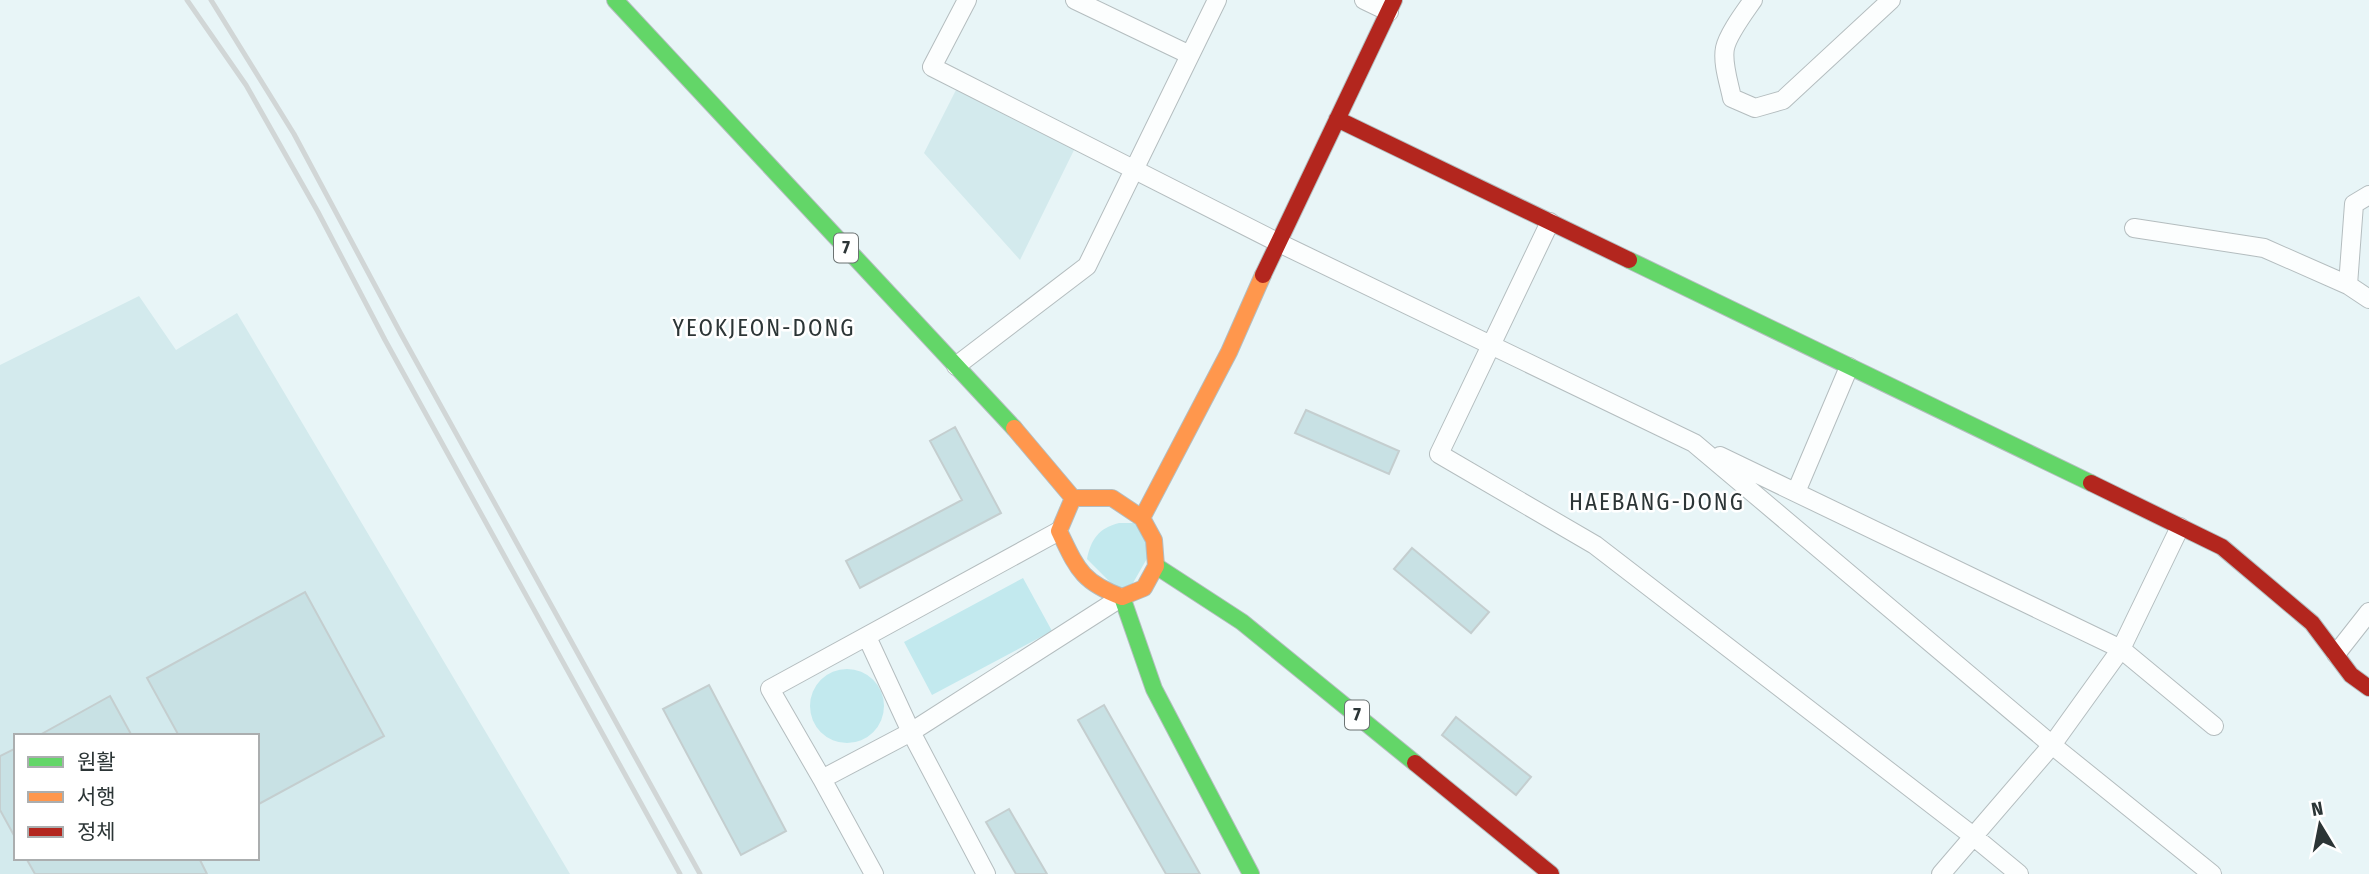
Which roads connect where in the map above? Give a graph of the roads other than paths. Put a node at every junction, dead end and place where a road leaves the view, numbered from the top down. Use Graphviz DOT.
graph roads {
  1 [pos="615,0"];
  2 [pos="967,0"];
  3 [pos="1074,0"];
  4 [pos="1217,0"];
  5 [pos="1364,0"];
  6 [pos="1753,0"];
  7 [pos="1891,0"];
  8 [pos="1392,6"];
  9 [pos="1190,55"];
  10 [pos="1337,120"];
  11 [pos="1134,170"];
  12 [pos="2369,195"];
  13 [pos="1550,222"];
  14 [pos="2134,228"];
  15 [pos="1277,243"];
  16 [pos="2348,285"];
  17 [pos="2369,299"];
  18 [pos="1491,345"];
  19 [pos="956,366"];
  20 [pos="1849,367"];
  21 [pos="1694,443"];
  22 [pos="1796,492"];
  23 [pos="1073,498"];
  24 [pos="1142,518"];
  25 [pos="2180,527"];
  26 [pos="1059,531"];
  27 [pos="1156,566"];
  28 [pos="1122,597"];
  29 [pos="2369,612"];
  30 [pos="867,637"];
  31 [pos="2122,649"];
  32 [pos="2336,654"];
  33 [pos="2369,688"];
  34 [pos="2214,726"];
  35 [pos="911,732"];
  36 [pos="2052,745"];
  37 [pos="822,779"];
  38 [pos="1973,836"];
  39 [pos="874,874"];
  40 [pos="986,874"];
  41 [pos="1251,874"];
  42 [pos="1550,874"];
  43 [pos="1941,874"];
  44 [pos="2019,874"];
  45 [pos="2212,874"];
  1 -- 19 [label="main road, 7"];
  2 -- 11 [label="street"];
  3 -- 9 [label="street"];
  4 -- 9 [label="street"];
  5 -- 8 [label="street"];
  6 -- 7 [label="street"];
  8 -- 10 [label="main road"];
  9 -- 11 [label="street"];
  10 -- 13 [label="main road"];
  10 -- 15 [label="main road"];
  11 -- 15 [label="street"];
  11 -- 19 [label="street"];
  12 -- 16 [label="street"];
  13 -- 18 [label="street"];
  13 -- 20 [label="main road"];
  14 -- 16 [label="street"];
  15 -- 18 [label="street"];
  15 -- 24 [label="main road"];
  16 -- 17 [label="street"];
  18 -- 21 [label="street"];
  18 -- 38 [label="street"];
  19 -- 23 [label="main road, 7"];
  20 -- 22 [label="street"];
  20 -- 25 [label="main road"];
  21 -- 22 [label="street"];
  21 -- 36 [label="street"];
  22 -- 31 [label="street"];
  23 -- 24 [label="main road"];
  23 -- 26 [label="main road"];
  24 -- 27 [label="main road"];
  25 -- 31 [label="street"];
  25 -- 32 [label="main road"];
  26 -- 28 [label="main road"];
  26 -- 30 [label="street"];
  27 -- 28 [label="main road"];
  27 -- 42 [label="main road, 7"];
  28 -- 35 [label="street"];
  28 -- 41 [label="main road"];
  29 -- 32 [label="street"];
  30 -- 35 [label="street"];
  30 -- 37 [label="street"];
  31 -- 34 [label="street"];
  31 -- 36 [label="street"];
  32 -- 33 [label="main road"];
  35 -- 37 [label="street"];
  35 -- 40 [label="street"];
  36 -- 38 [label="street"];
  36 -- 45 [label="street"];
  37 -- 39 [label="street"];
  38 -- 43 [label="street"];
  38 -- 44 [label="street"];
}
